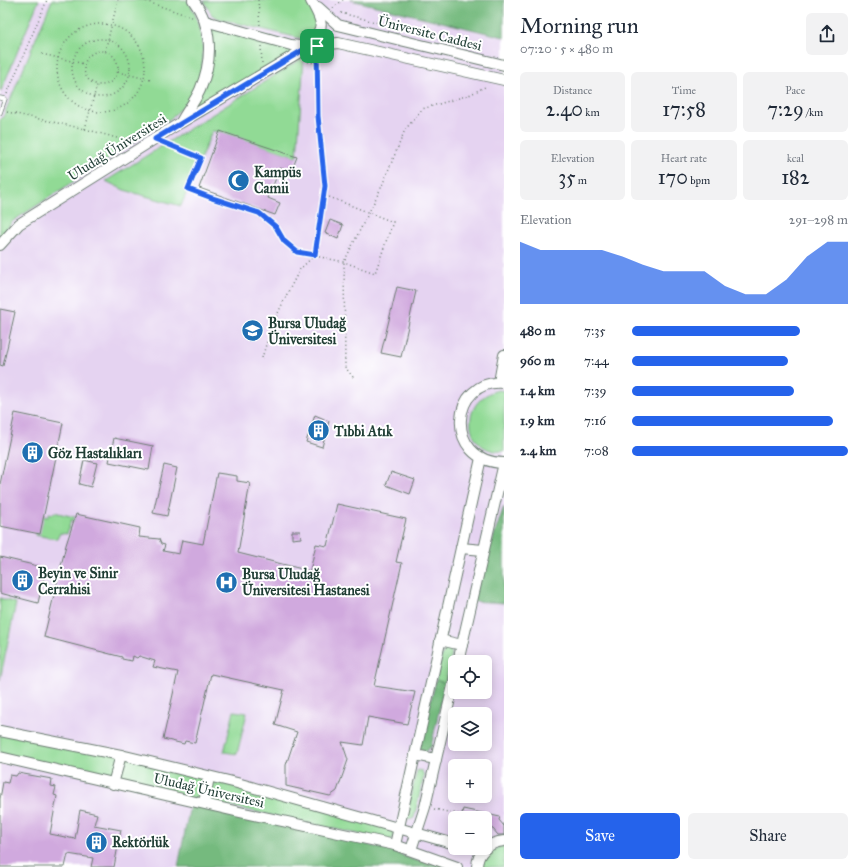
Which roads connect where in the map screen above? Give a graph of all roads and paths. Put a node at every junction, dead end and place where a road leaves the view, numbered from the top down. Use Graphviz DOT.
graph roads {
  1 [pos="47,0"];
  2 [pos="118,0"];
  3 [pos="142,0"];
  4 [pos="193,0"];
  5 [pos="201,0"];
  6 [pos="310,0"];
  7 [pos="343,0"];
  8 [pos="201,11"];
  9 [pos="341,13"];
  10 [pos="325,14"];
  11 [pos="205,21"];
  12 [pos="112,25"];
  13 [pos="108,39"];
  14 [pos="312,46"];
  15 [pos="466,46"];
  16 [pos="105,51"];
  17 [pos="42,54"];
  18 [pos="58,58"];
  19 [pos="72,61"];
  20 [pos="84,64"];
  21 [pos="504,65"];
  22 [pos="118,72"];
  23 [pos="129,75"];
  24 [pos="144,78"];
  25 [pos="151,80"];
  26 [pos="500,80"];
  27 [pos="97,85"];
  28 [pos="94,97"];
  29 [pos="0,98"];
  30 [pos="5,100"];
  31 [pos="91,111"];
  32 [pos="0,112"];
  33 [pos="180,123"];
  34 [pos="85,129"];
  35 [pos="155,139"];
  36 [pos="145,146"];
  37 [pos="324,195"];
  38 [pos="368,213"];
  39 [pos="0,245"];
  40 [pos="315,255"];
  41 [pos="344,262"];
  42 [pos="504,355"];
  43 [pos="262,358"];
  44 [pos="353,377"];
  45 [pos="502,383"];
  46 [pos="481,458"];
  47 [pos="504,463"];
  48 [pos="461,548"];
  49 [pos="483,550"];
  50 [pos="440,640"];
  51 [pos="462,644"];
  52 [pos="460,655"];
  53 [pos="450,699"];
  54 [pos="0,731"];
  55 [pos="120,755"];
  56 [pos="415,755"];
  57 [pos="0,757"];
  58 [pos="436,760"];
  59 [pos="209,777"];
  60 [pos="113,784"];
  61 [pos="204,803"];
  62 [pos="426,807"];
  63 [pos="448,812"];
  64 [pos="398,829"];
  65 [pos="416,833"];
  66 [pos="504,841"];
  67 [pos="448,842"];
  68 [pos="492,844"];
  69 [pos="394,845"];
  70 [pos="411,850"];
  71 [pos="480,855"];
  72 [pos="457,867"];
  73 [pos="477,867"];
  1 -- 30 [label="path"];
  2 -- 12 [label="path"];
  3 -- 11 [label="path"];
  4 -- 8 [label="street, Uludağ Üniversitesi"];
  5 -- 8 [label="street"];
  6 -- 10 [label="street, Üniversite Caddesi"];
  6 -- 14 [label="street"];
  7 -- 10 [label="path"];
  8 -- 11 [label="street, Uludağ Üniversitesi"];
  9 -- 15 [label="path"];
  10 -- 21 [label="street, Üniversite Caddesi"];
  11 -- 14 [label="street"];
  11 -- 33 [label="street, Uludağ Üniversitesi"];
  12 -- 13 [label="path"];
  12 -- 18 [label="path"];
  12 -- 24 [label="path"];
  13 -- 16 [label="path"];
  13 -- 19 [label="path"];
  13 -- 23 [label="path"];
  14 -- 26 [label="street, Üniversite Caddesi"];
  14 -- 33 [label="street"];
  14 -- 37 [label="path"];
  16 -- 20 [label="path"];
  16 -- 22 [label="path"];
  17 -- 18 [label="path"];
  18 -- 19 [label="path"];
  18 -- 31 [label="path"];
  19 -- 20 [label="path"];
  19 -- 28 [label="path"];
  20 -- 27 [label="path"];
  22 -- 23 [label="path"];
  22 -- 27 [label="path"];
  23 -- 24 [label="path"];
  23 -- 28 [label="path"];
  24 -- 25 [label="path"];
  24 -- 31 [label="path"];
  26 -- 38 [label="path"];
  27 -- 28 [label="path"];
  28 -- 31 [label="path"];
  29 -- 30 [label="lane"];
  30 -- 32 [label="lane"];
  31 -- 34 [label="path"];
  32 -- 34 [label="path"];
  33 -- 35 [label="street, Uludağ Üniversitesi"];
  34 -- 36 [label="path"];
  35 -- 36 [label="street, Uludağ Üniversitesi"];
  35 -- 40 [label="path"];
  36 -- 39 [label="street, Uludağ Üniversitesi"];
  37 -- 38 [label="path"];
  37 -- 40 [label="path"];
  38 -- 41 [label="path"];
  38 -- 41 [label="path"];
  40 -- 41 [label="path"];
  40 -- 43 [label="path"];
  41 -- 44 [label="path"];
  42 -- 45 [label="street"];
  45 -- 46 [label="street"];
  46 -- 47 [label="street"];
  46 -- 48 [label="street"];
  47 -- 49 [label="street"];
  48 -- 49 [label="street"];
  48 -- 50 [label="street"];
  49 -- 51 [label="street"];
  50 -- 51 [label="street"];
  50 -- 56 [label="street"];
  51 -- 52 [label="street"];
  53 -- 58 [label="street"];
  54 -- 55 [label="street, Uludağ Üniversitesi"];
  55 -- 59 [label="street, Uludağ Üniversitesi"];
  55 -- 60 [label="street"];
  56 -- 58 [label="street"];
  56 -- 64 [label="street"];
  57 -- 60 [label="street, Uludağ Üniversitesi"];
  58 -- 62 [label="street"];
  59 -- 61 [label="street"];
  59 -- 64 [label="street, Uludağ Üniversitesi"];
  60 -- 61 [label="street, Uludağ Üniversitesi"];
  61 -- 69 [label="street, Uludağ Üniversitesi"];
  62 -- 63 [label="path"];
  62 -- 65 [label="street"];
  64 -- 65 [label="street, Uludağ Üniversitesi"];
  64 -- 69 [label="street"];
  65 -- 67 [label="street, Uludağ Üniversitesi"];
  65 -- 70 [label="street"];
  66 -- 68 [label="street"];
  69 -- 70 [label="street, Uludağ Üniversitesi"];
  70 -- 72 [label="street, Uludağ Üniversitesi"];
  71 -- 73 [label="street"];
}
